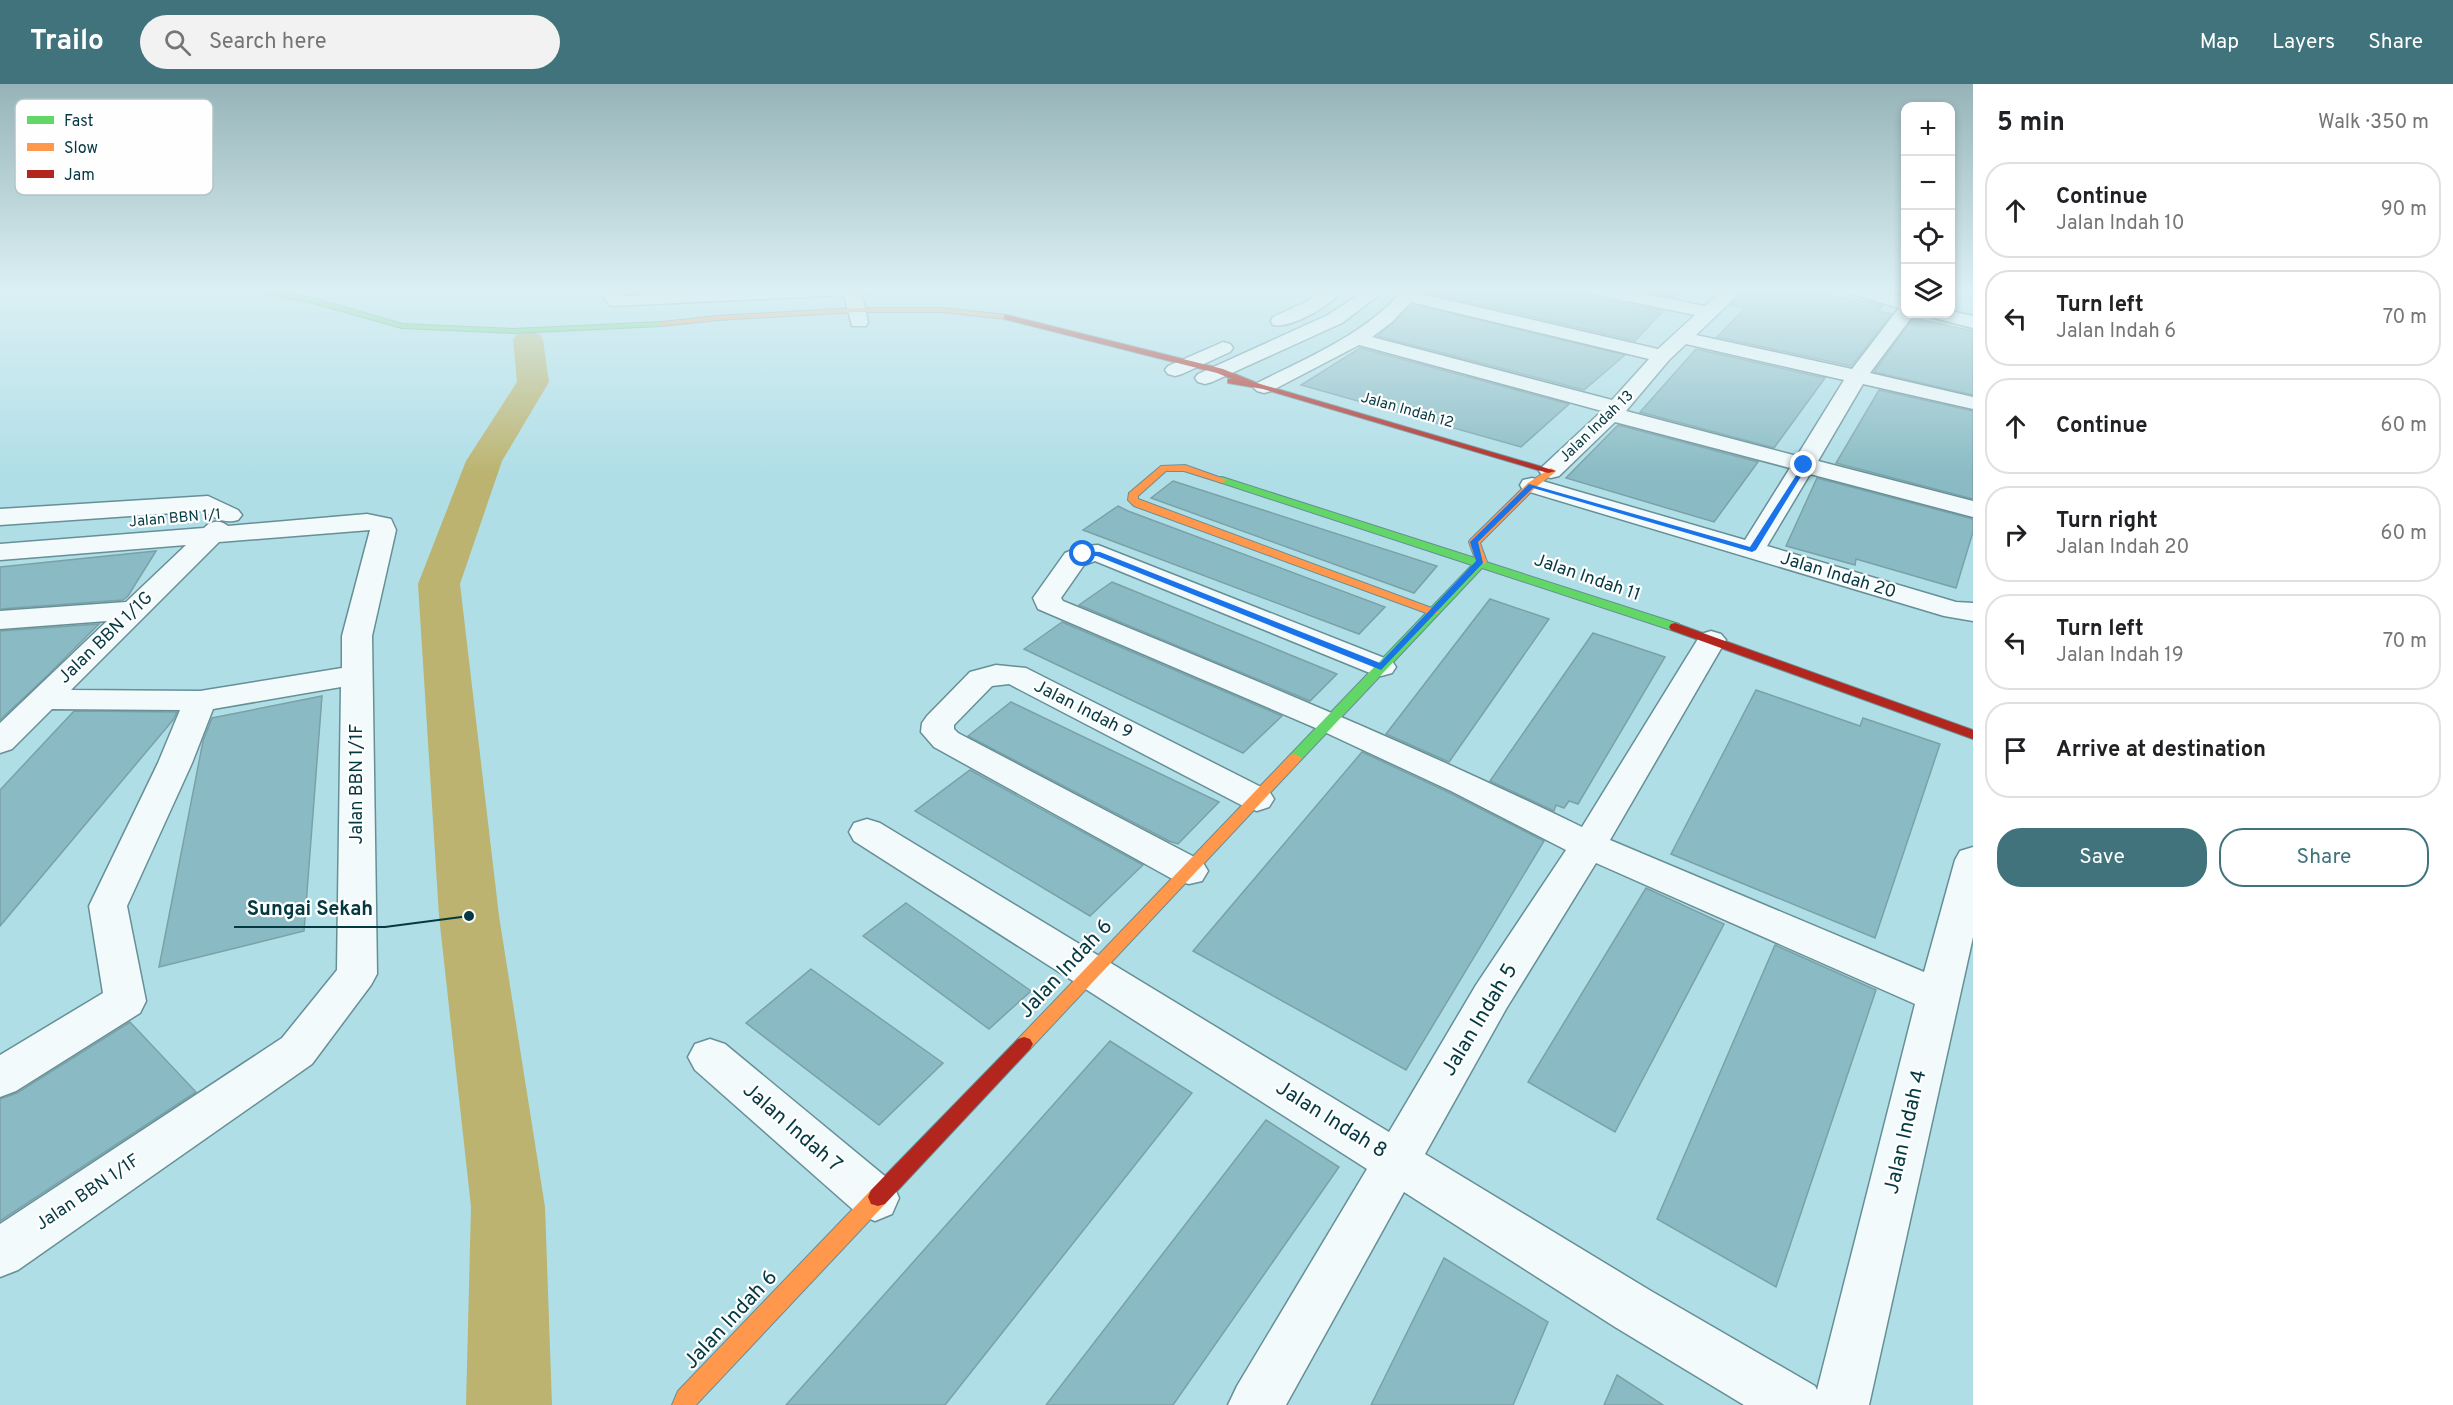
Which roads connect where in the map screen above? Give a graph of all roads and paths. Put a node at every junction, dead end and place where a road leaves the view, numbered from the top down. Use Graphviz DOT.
graph roads {
  1 [pos="1126,351"];
  2 [pos="1217,351"];
  3 [pos="1265,351"];
  4 [pos="1328,351"];
  5 [pos="1399,351"];
  6 [pos="1641,351"];
  7 [pos="1668,351"];
  8 [pos="1736,351"];
  9 [pos="1876,351"];
  10 [pos="1662,356"];
  11 [pos="1183,367"];
  12 [pos="1213,374"];
  13 [pos="1856,378"];
  14 [pos="1258,385"];
  15 [pos="1973,403"];
  16 [pos="1614,411"];
  17 [pos="1804,465"];
  18 [pos="1541,478"];
  19 [pos="1973,509"];
  20 [pos="0,517"];
  21 [pos="220,525"];
  22 [pos="0,532"];
  23 [pos="1752,550"];
  24 [pos="0,552"];
  25 [pos="1480,562"];
  26 [pos="135,610"];
  27 [pos="1433,612"];
  28 [pos="1973,612"];
  29 [pos="0,620"];
  30 [pos="1711,640"];
  31 [pos="1381,667"];
  32 [pos="357,675"];
  33 [pos="42,699"];
  34 [pos="200,701"];
  35 [pos="1329,722"];
  36 [pos="1973,735"];
  37 [pos="0,742"];
  38 [pos="1257,799"];
  39 [pos="867,832"];
  40 [pos="1588,845"];
  41 [pos="1973,860"];
  42 [pos="1189,871"];
  43 [pos="1093,971"];
  44 [pos="1938,996"];
  45 [pos="710,1057"];
  46 [pos="0,1078"];
  47 [pos="1397,1162"];
  48 [pos="875,1198"];
  49 [pos="0,1252"];
  50 [pos="683,1405"];
  51 [pos="1256,1405"];
  52 [pos="1796,1405"];
  53 [pos="1841,1405"];
  1 -- 11 [label="street, Jalan Indah 12"];
  2 -- 11 [label="street"];
  3 -- 12 [label="street"];
  4 -- 14 [label="street"];
  5 -- 16 [label="street"];
  6 -- 10 [label="street"];
  7 -- 10 [label="street, Jalan Indah 13"];
  8 -- 13 [label="street"];
  9 -- 13 [label="street"];
  10 -- 16 [label="street, Jalan Indah 13"];
  11 -- 12 [label="street, Jalan Indah 12"];
  12 -- 14 [label="street, Jalan Indah 12"];
  13 -- 15 [label="street"];
  13 -- 17 [label="street"];
  14 -- 18 [label="street, Jalan Indah 12"];
  16 -- 17 [label="street"];
  16 -- 18 [label="street, Jalan Indah 13"];
  17 -- 19 [label="street"];
  17 -- 23 [label="street"];
  18 -- 23 [label="street, Jalan Indah 20"];
  18 -- 25 [label="street"];
  20 -- 21 [label="street, Jalan BBN 1/1"];
  21 -- 22 [label="street, Jalan BBN 1/1"];
  21 -- 24 [label="street, Jalan BBN 1/1F"];
  21 -- 26 [label="street, Jalan BBN 1/1G"];
  21 -- 32 [label="street, Jalan BBN 1/1F"];
  23 -- 28 [label="street, Jalan Indah 20"];
  25 -- 27 [label="street, Jalan Indah 6"];
  25 -- 27 [label="street, Jalan Indah 11"];
  25 -- 30 [label="street, Jalan Indah 11"];
  26 -- 29 [label="street"];
  26 -- 33 [label="street, Jalan BBN 1/1G"];
  27 -- 31 [label="street, Jalan Indah 6"];
  30 -- 36 [label="street, Jalan Indah 11"];
  30 -- 40 [label="street, Jalan Indah 5"];
  31 -- 35 [label="street, Jalan Indah 6"];
  31 -- 35 [label="street"];
  32 -- 34 [label="street"];
  32 -- 49 [label="street, Jalan BBN 1/1F"];
  33 -- 34 [label="street"];
  33 -- 37 [label="street, Jalan BBN 1/1G"];
  34 -- 46 [label="street"];
  35 -- 38 [label="street, Jalan Indah 6"];
  35 -- 40 [label="street"];
  38 -- 42 [label="street, Jalan Indah 6"];
  38 -- 42 [label="street, Jalan Indah 9"];
  39 -- 43 [label="street, Jalan Indah 8"];
  40 -- 44 [label="street"];
  40 -- 47 [label="street, Jalan Indah 5"];
  41 -- 44 [label="street, Jalan Indah 4"];
  42 -- 43 [label="street, Jalan Indah 6"];
  43 -- 47 [label="street, Jalan Indah 8"];
  43 -- 48 [label="street, Jalan Indah 6"];
  44 -- 53 [label="street, Jalan Indah 4"];
  45 -- 48 [label="street, Jalan Indah 7"];
  47 -- 51 [label="street, Jalan Indah 5"];
  47 -- 52 [label="street, Jalan Indah 8"];
  48 -- 50 [label="street, Jalan Indah 6"];
}
